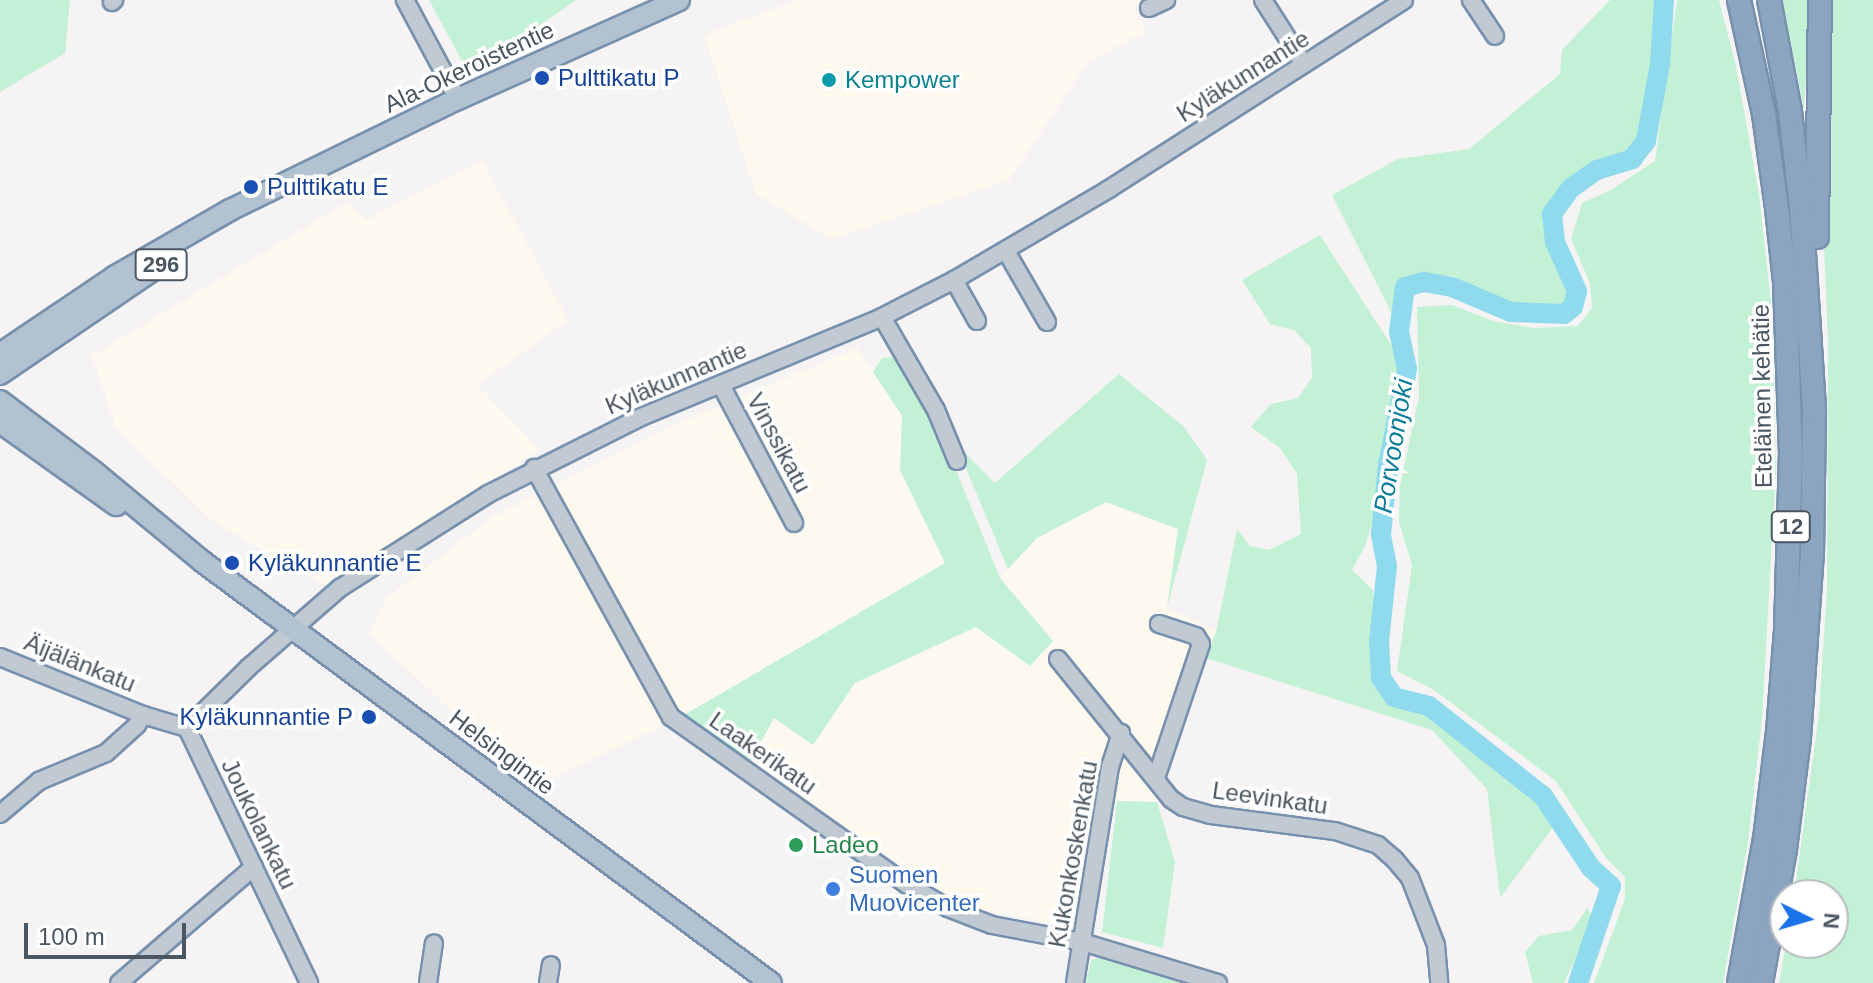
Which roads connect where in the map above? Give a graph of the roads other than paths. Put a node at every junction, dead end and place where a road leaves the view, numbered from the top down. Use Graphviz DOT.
graph roads {
  1 [pos="405,0"];
  2 [pos="679,0"];
  3 [pos="1166,0"];
  4 [pos="1263,0"];
  5 [pos="1404,0"];
  6 [pos="1471,0"];
  7 [pos="1739,0"];
  8 [pos="1769,0"];
  9 [pos="1820,0"];
  10 [pos="1149,8"];
  11 [pos="1495,36"];
  12 [pos="1304,64"];
  13 [pos="458,99"];
  14 [pos="327,164"];
  15 [pos="1006,251"];
  16 [pos="954,280"];
  17 [pos="882,317"];
  18 [pos="977,321"];
  19 [pos="1047,322"];
  20 [pos="0,354"];
  21 [pos="0,374"];
  22 [pos="721,385"];
  23 [pos="0,401"];
  24 [pos="0,422"];
  25 [pos="957,461"];
  26 [pos="534,468"];
  27 [pos="794,523"];
  28 [pos="1812,554"];
  29 [pos="203,562"];
  30 [pos="1159,624"];
  31 [pos="293,629"];
  32 [pos="0,657"];
  33 [pos="1058,659"];
  34 [pos="143,715"];
  35 [pos="187,728"];
  36 [pos="1121,733"];
  37 [pos="1156,778"];
  38 [pos="0,814"];
  39 [pos="254,867"];
  40 [pos="1759,940"];
  41 [pos="1082,942"];
  42 [pos="434,943"];
  43 [pos="551,965"];
  44 [pos="119,983"];
  45 [pos="309,983"];
  46 [pos="428,983"];
  47 [pos="548,983"];
  48 [pos="771,983"];
  49 [pos="1075,983"];
  50 [pos="1218,983"];
  51 [pos="1439,983"];
  52 [pos="1738,983"];
  53 [pos="1762,983"];
  1 -- 13 [label="street"];
  2 -- 13 [label="main road, Ala-Okeroistentie / 296"];
  3 -- 10 [label="street"];
  4 -- 12 [label="street"];
  5 -- 12 [label="street, Kyläkunnantie"];
  6 -- 11 [label="street"];
  7 -- 40 [label="highway, Eteläinen kehätie / 12"];
  8 -- 28 [label="highway, Eteläinen kehätie / 12"];
  9 -- 28 [label="highway"];
  12 -- 15 [label="street, Kyläkunnantie"];
  13 -- 14 [label="main road, Ala-Okeroistentie / 296"];
  14 -- 20 [label="main road, Ala-Okeroistentie / 296"];
  14 -- 21 [label="main road, Ala-Okeroistentie / 296"];
  15 -- 16 [label="street, Kyläkunnantie"];
  15 -- 19 [label="street"];
  16 -- 17 [label="street, Kyläkunnantie"];
  16 -- 18 [label="street"];
  17 -- 22 [label="street, Kyläkunnantie"];
  17 -- 25 [label="street"];
  22 -- 26 [label="street, Kyläkunnantie"];
  22 -- 27 [label="street, Vinssikatu"];
  23 -- 29 [label="main road, Helsingintie"];
  24 -- 29 [label="main road, Helsingintie"];
  26 -- 31 [label="street, Kyläkunnantie"];
  26 -- 41 [label="street, Laakerikatu"];
  28 -- 40 [label="highway, Eteläinen kehätie / 12"];
  29 -- 31 [label="main road, Helsingintie"];
  30 -- 37 [label="street"];
  31 -- 35 [label="street, Kyläkunnantie"];
  31 -- 48 [label="main road, Helsingintie"];
  32 -- 34 [label="street, Äijälänkatu"];
  33 -- 36 [label="street, Leevinkatu"];
  34 -- 35 [label="street"];
  34 -- 38 [label="street"];
  35 -- 39 [label="street, Joukolankatu"];
  36 -- 37 [label="street, Leevinkatu"];
  36 -- 41 [label="street, Kukonkoskenkatu"];
  37 -- 51 [label="street, Leevinkatu"];
  39 -- 44 [label="street"];
  39 -- 45 [label="street, Joukolankatu"];
  40 -- 52 [label="highway"];
  40 -- 53 [label="highway"];
  41 -- 49 [label="street, Kukonkoskenkatu"];
  41 -- 50 [label="street, Laakerikatu"];
  42 -- 46 [label="street"];
  43 -- 47 [label="street"];
}
